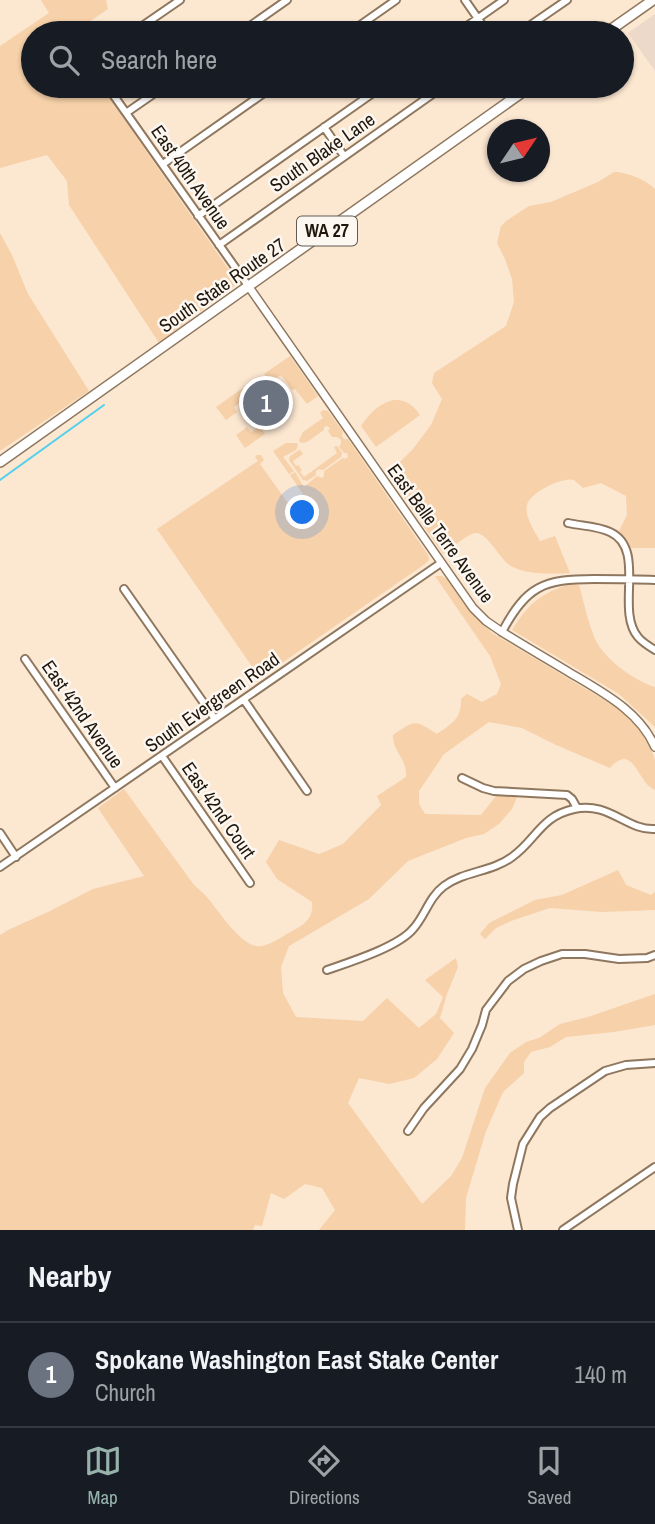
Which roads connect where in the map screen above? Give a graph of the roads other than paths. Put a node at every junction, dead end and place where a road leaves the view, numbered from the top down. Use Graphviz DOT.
graph roads {
  1 [pos="180,0"];
  2 [pos="287,0"];
  3 [pos="396,0"];
  4 [pos="465,0"];
  5 [pos="504,0"];
  6 [pos="567,0"];
  7 [pos="653,0"];
  8 [pos="478,19"];
  9 [pos="149,21"];
  10 [pos="257,21"];
  11 [pos="366,21"];
  12 [pos="475,21"];
  13 [pos="536,21"];
  14 [pos="623,21"];
  15 [pos="115,98"];
  16 [pos="148,98"];
  17 [pos="257,98"];
  18 [pos="366,98"];
  19 [pos="427,98"];
  20 [pos="514,98"];
  21 [pos="126,113"];
  22 [pos="324,127"];
  23 [pos="344,156"];
  24 [pos="163,164"];
  25 [pos="198,216"];
  26 [pos="219,245"];
  27 [pos="249,287"];
  28 [pos="0,462"];
  29 [pos="568,523"];
  30 [pos="441,564"];
  31 [pos="629,579"];
  32 [pos="655,580"];
  33 [pos="124,589"];
  34 [pos="502,632"];
  35 [pos="655,650"];
  36 [pos="25,659"];
  37 [pos="244,700"];
  38 [pos="215,719"];
  39 [pos="655,747"];
  40 [pos="162,756"];
  41 [pos="461,778"];
  42 [pos="115,788"];
  43 [pos="307,791"];
  44 [pos="577,808"];
  45 [pos="655,829"];
  46 [pos="0,833"];
  47 [pos="16,857"];
  48 [pos="0,867"];
  49 [pos="250,883"];
  50 [pos="655,955"];
  51 [pos="327,970"];
  52 [pos="655,1063"];
  53 [pos="408,1131"];
  54 [pos="655,1167"];
  55 [pos="518,1230"];
  56 [pos="563,1230"];
  1 -- 9 [label="street"];
  2 -- 10 [label="street"];
  3 -- 11 [label="street"];
  4 -- 8 [label="street"];
  5 -- 8 [label="street"];
  6 -- 13 [label="street"];
  7 -- 14 [label="main road"];
  8 -- 12 [label="street"];
  15 -- 21 [label="street, East 40th Avenue"];
  16 -- 21 [label="street"];
  17 -- 24 [label="street"];
  18 -- 22 [label="street"];
  19 -- 23 [label="street, South Blake Lane"];
  20 -- 27 [label="main road, South State Route 27 / WA 27"];
  21 -- 24 [label="street, East 40th Avenue"];
  22 -- 23 [label="street"];
  22 -- 25 [label="street"];
  23 -- 26 [label="street, South Blake Lane"];
  24 -- 25 [label="street, East 40th Avenue"];
  25 -- 26 [label="street, East 40th Avenue"];
  26 -- 27 [label="street, East 40th Avenue"];
  27 -- 28 [label="main road, South State Route 27 / WA 27"];
  27 -- 30 [label="street, East Belle Terre Avenue"];
  29 -- 31 [label="street"];
  30 -- 34 [label="street, East Belle Terre Avenue"];
  30 -- 37 [label="street, South Evergreen Road"];
  31 -- 32 [label="street"];
  31 -- 34 [label="street"];
  31 -- 35 [label="street"];
  33 -- 38 [label="street"];
  34 -- 39 [label="street, East Belle Terre Avenue"];
  36 -- 42 [label="street, East 42nd Avenue"];
  37 -- 38 [label="street, South Evergreen Road"];
  37 -- 43 [label="street"];
  38 -- 40 [label="street, South Evergreen Road"];
  40 -- 42 [label="street, South Evergreen Road"];
  40 -- 49 [label="street, East 42nd Court"];
  41 -- 44 [label="street"];
  42 -- 47 [label="street, South Evergreen Road"];
  44 -- 45 [label="street"];
  44 -- 51 [label="street"];
  46 -- 47 [label="street"];
  47 -- 48 [label="street, South Evergreen Road"];
  50 -- 53 [label="street"];
  52 -- 55 [label="street"];
  54 -- 56 [label="street"];
}
